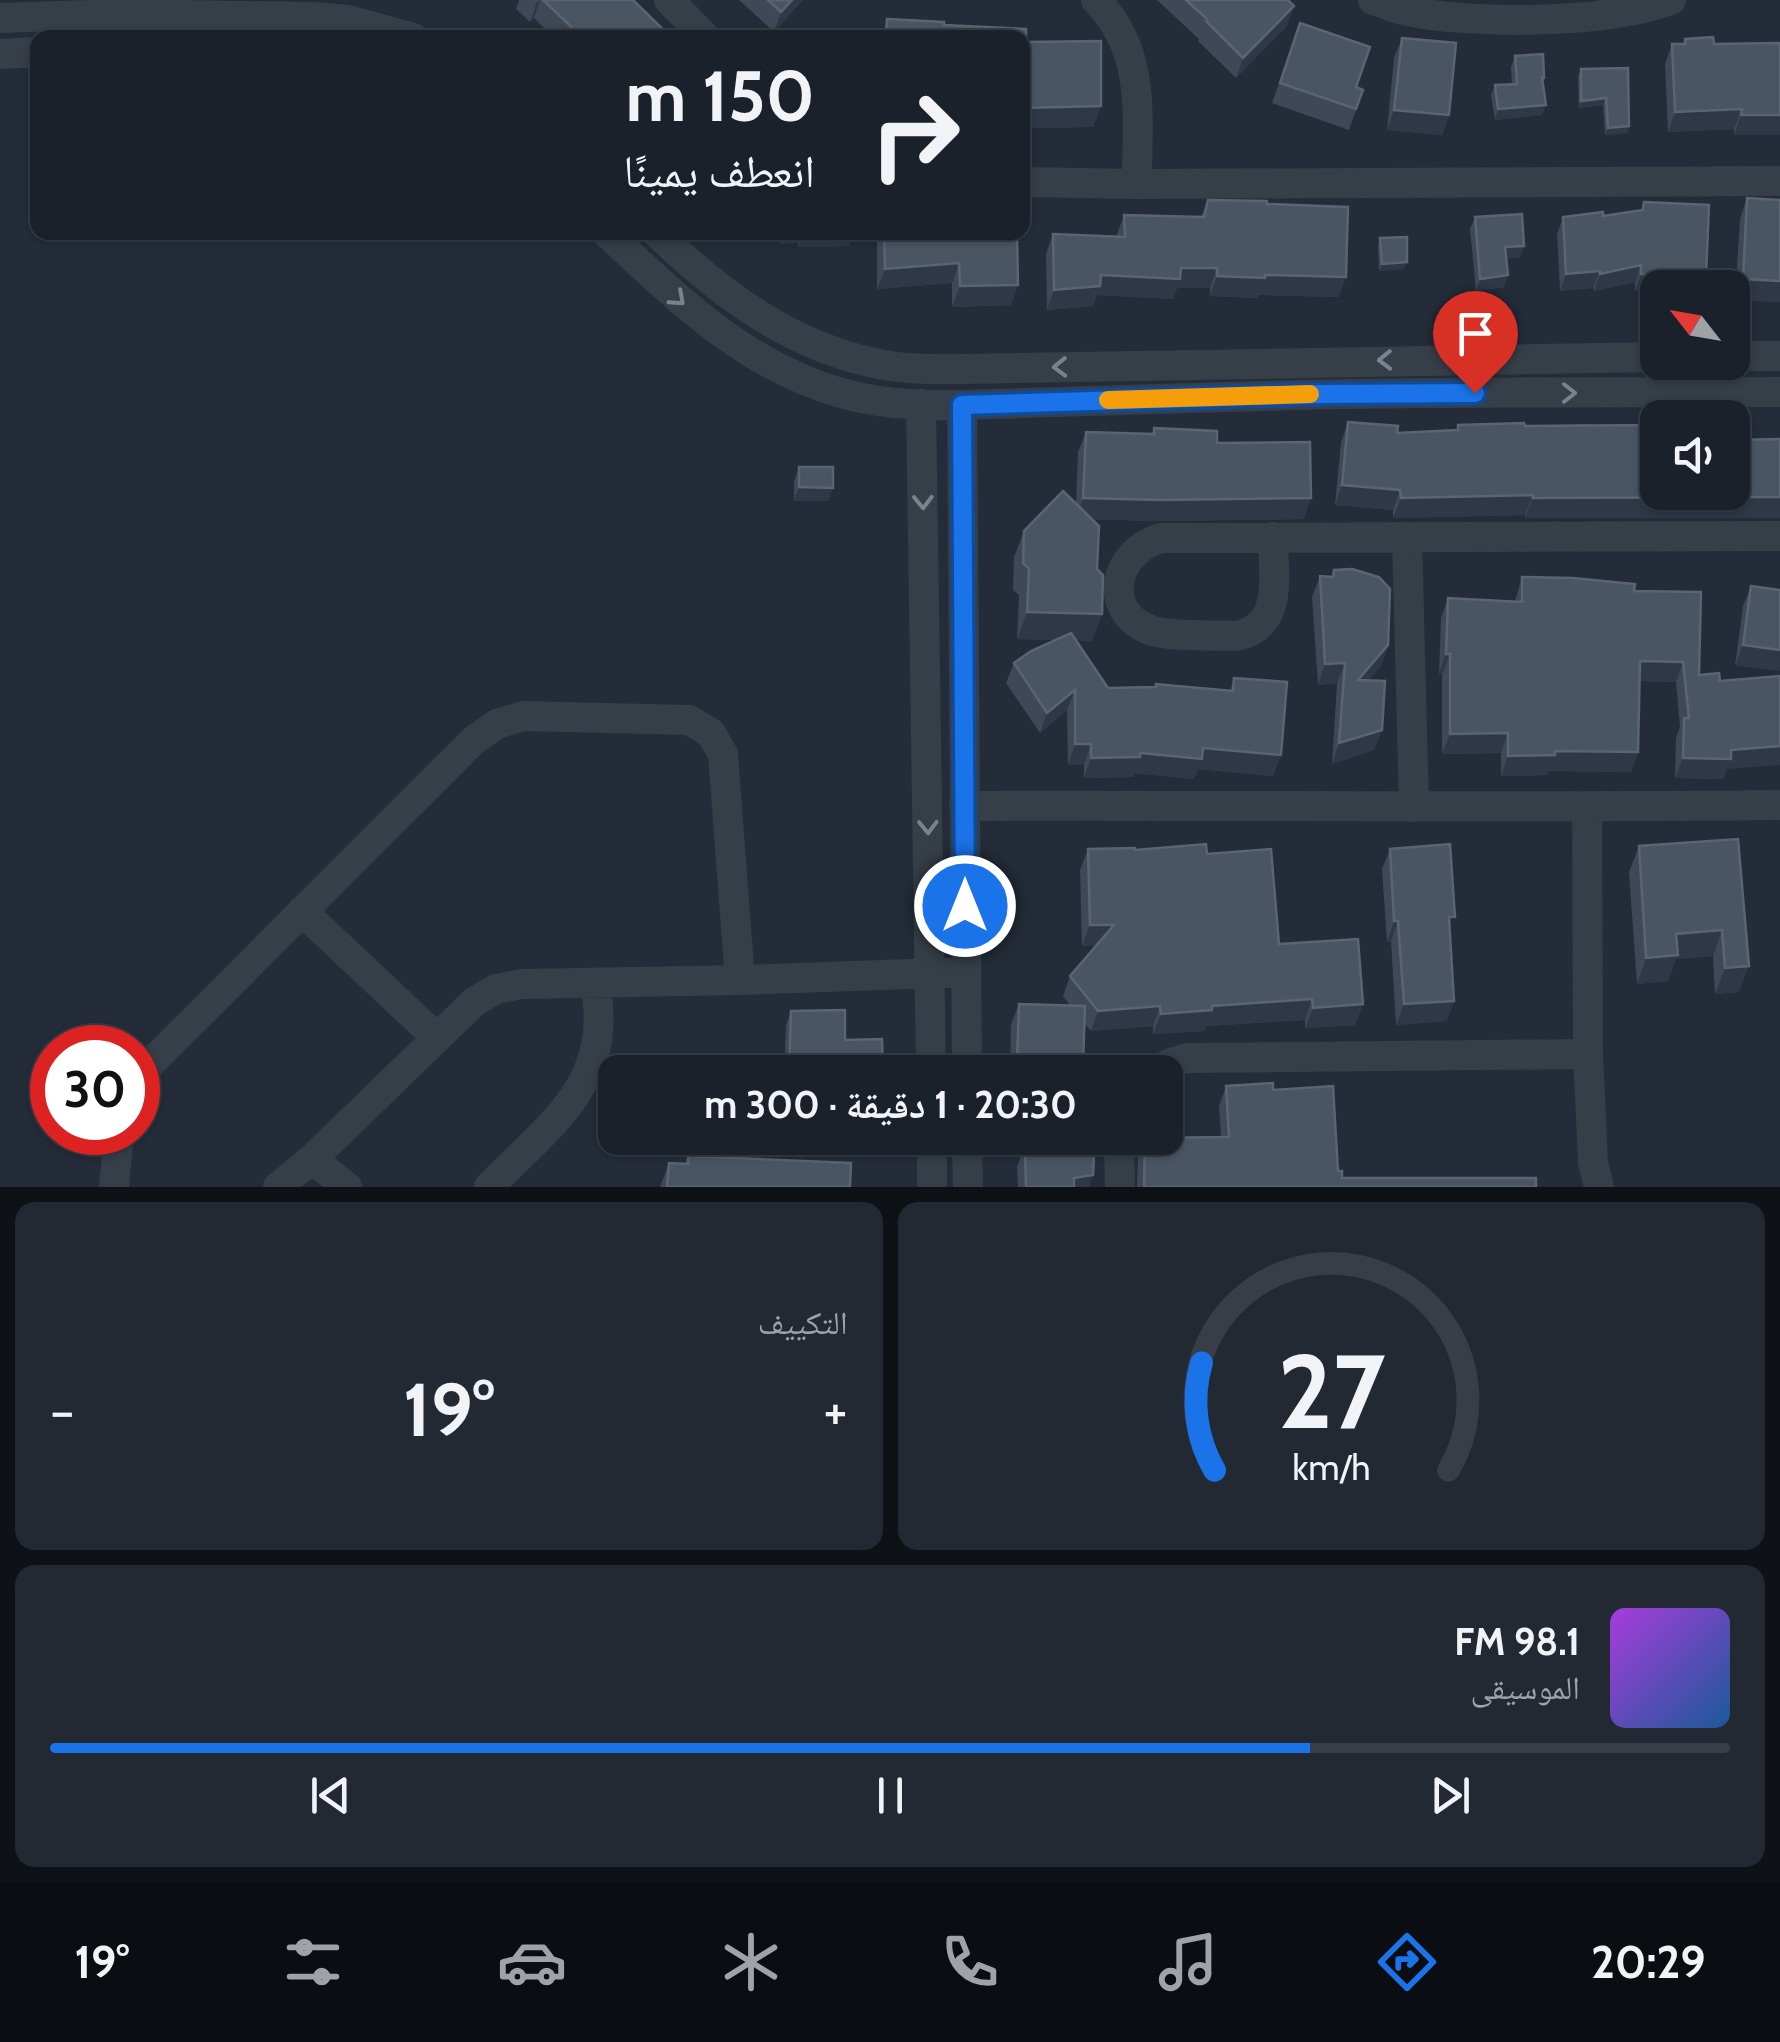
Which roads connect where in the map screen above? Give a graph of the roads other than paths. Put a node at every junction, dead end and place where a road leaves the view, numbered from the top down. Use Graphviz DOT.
graph roads {
  1 [pos="668,0"];
  2 [pos="1096,0"];
  3 [pos="1374,0"];
  4 [pos="1671,0"];
  5 [pos="119,7"];
  6 [pos="155,8"];
  7 [pos="0,18"];
  8 [pos="286,27"];
  9 [pos="385,30"];
  10 [pos="698,30"];
  11 [pos="30,52"];
  12 [pos="0,54"];
  13 [pos="1780,181"];
  14 [pos="1030,182"];
  15 [pos="1137,184"];
  16 [pos="615,240"];
  17 [pos="665,240"];
  18 [pos="1750,356"];
  19 [pos="1780,356"];
  20 [pos="1640,357"];
  21 [pos="1202,364"];
  22 [pos="1780,392"];
  23 [pos="1202,398"];
  24 [pos="922,404"];
  25 [pos="962,405"];
  26 [pos="1780,536"];
  27 [pos="1273,537"];
  28 [pos="1408,537"];
  29 [pos="1780,805"];
  30 [pos="964,806"];
  31 [pos="1414,807"];
  32 [pos="1587,807"];
  33 [pos="302,912"];
  34 [pos="966,972"];
  35 [pos="930,974"];
  36 [pos="740,980"];
  37 [pos="595,984"];
  38 [pos="437,1038"];
  39 [pos="160,1054"];
  40 [pos="1588,1054"];
  41 [pos="931,1055"];
  42 [pos="966,1055"];
  43 [pos="1183,1059"];
  44 [pos="117,1155"];
  45 [pos="932,1155"];
  46 [pos="967,1155"];
  47 [pos="1119,1155"];
  48 [pos="312,1159"];
  49 [pos="114,1187"];
  50 [pos="278,1187"];
  51 [pos="347,1187"];
  52 [pos="490,1187"];
  53 [pos="932,1187"];
  54 [pos="968,1187"];
  55 [pos="1120,1187"];
  56 [pos="1599,1187"];
  1 -- 10 [label="street"];
  2 -- 15 [label="street"];
  3 -- 4 [label="street"];
  5 -- 6 [label="street"];
  5 -- 7 [label="street"];
  6 -- 8 [label="street"];
  8 -- 9 [label="street"];
  11 -- 12 [label="street"];
  13 -- 15 [label="street"];
  14 -- 15 [label="street"];
  16 -- 24 [label="street, one-way"];
  21 -- 17 [label="street, one-way"];
  18 -- 19 [label="street"];
  20 -- 21 [label="street, one-way"];
  21 -- 23 [label="street"];
  23 -- 22 [label="street, one-way"];
  23 -- 25 [label="street"];
  24 -- 25 [label="street"];
  24 -- 35 [label="street, one-way"];
  25 -- 30 [label="street"];
  26 -- 28 [label="street"];
  27 -- 27 [label="street"];
  27 -- 28 [label="street"];
  28 -- 31 [label="street"];
  29 -- 32 [label="street"];
  30 -- 31 [label="street"];
  30 -- 34 [label="street"];
  31 -- 32 [label="street"];
  32 -- 40 [label="street"];
  33 -- 36 [label="street"];
  33 -- 38 [label="street"];
  33 -- 39 [label="street"];
  34 -- 35 [label="street"];
  34 -- 42 [label="street"];
  35 -- 36 [label="street"];
  35 -- 41 [label="street"];
  36 -- 37 [label="street"];
  37 -- 38 [label="street"];
  37 -- 52 [label="street"];
  38 -- 48 [label="street"];
  40 -- 43 [label="street"];
  40 -- 56 [label="street"];
  44 -- 49 [label="street"];
  45 -- 53 [label="street"];
  46 -- 54 [label="street"];
  47 -- 55 [label="street"];
  48 -- 50 [label="street"];
  48 -- 51 [label="street"];
}
